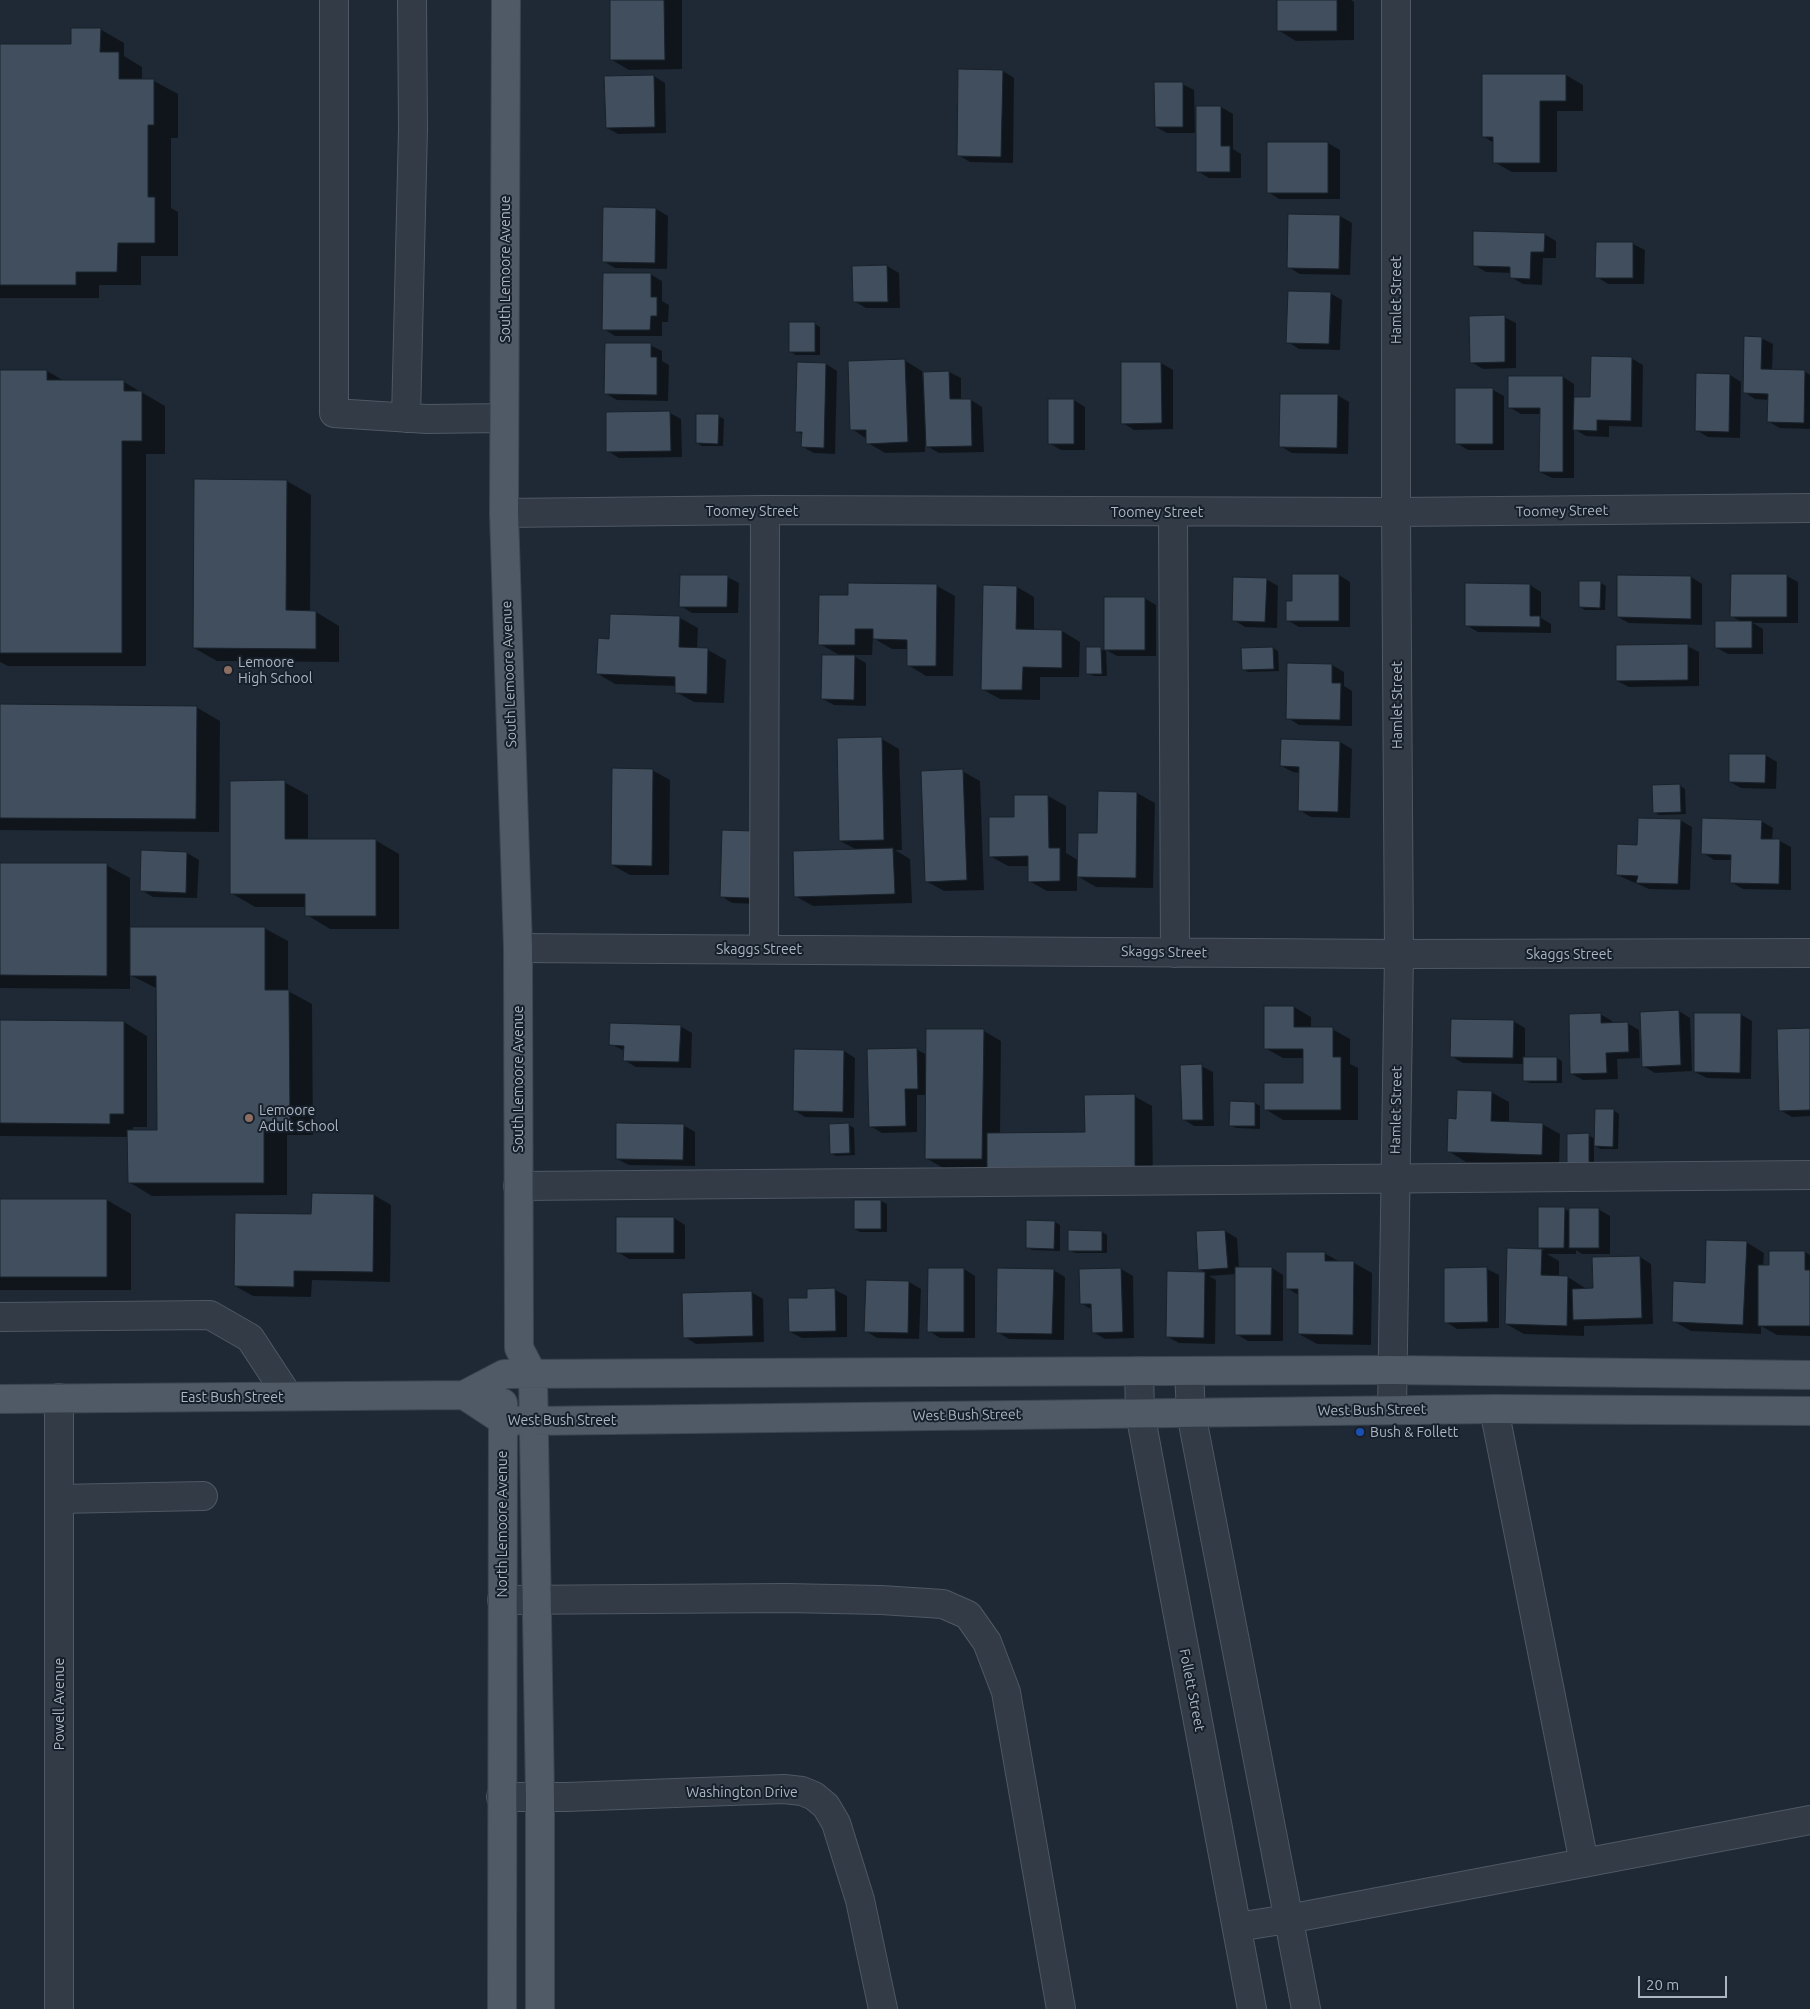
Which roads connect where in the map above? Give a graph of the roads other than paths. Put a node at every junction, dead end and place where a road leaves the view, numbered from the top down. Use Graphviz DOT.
graph roads {
  1 [pos="334,0"];
  2 [pos="412,0"];
  3 [pos="506,0"];
  4 [pos="1396,0"];
  5 [pos="406,418"];
  6 [pos="504,418"];
  7 [pos="1810,508"];
  8 [pos="765,510"];
  9 [pos="1173,512"];
  10 [pos="1396,512"];
  11 [pos="504,513"];
  12 [pos="518,948"];
  13 [pos="764,949"];
  14 [pos="1175,953"];
  15 [pos="1810,953"];
  16 [pos="1399,954"];
  17 [pos="1810,1175"];
  18 [pos="1394,1178"];
  19 [pos="518,1186"];
  20 [pos="0,1317"];
  21 [pos="519,1348"];
  22 [pos="1391,1370"];
  23 [pos="1139,1371"];
  24 [pos="1189,1372"];
  25 [pos="504,1374"];
  26 [pos="1810,1374"];
  27 [pos="533,1375"];
  28 [pos="464,1395"];
  29 [pos="288,1396"];
  30 [pos="60,1398"];
  31 [pos="0,1399"];
  32 [pos="1494,1409"];
  33 [pos="1392,1410"];
  34 [pos="1810,1411"];
  35 [pos="1140,1413"];
  36 [pos="1191,1413"];
  37 [pos="502,1420"];
  38 [pos="533,1421"];
  39 [pos="203,1496"];
  40 [pos="60,1499"];
  41 [pos="537,1599"];
  42 [pos="502,1600"];
  43 [pos="501,1797"];
  44 [pos="540,1797"];
  45 [pos="1810,1820"];
  46 [pos="1584,1863"];
  47 [pos="1288,1919"];
  48 [pos="1237,1927"];
  49 [pos="60,2009"];
  50 [pos="502,2009"];
  51 [pos="540,2009"];
  52 [pos="883,2009"];
  53 [pos="1061,2009"];
  54 [pos="1252,2009"];
  55 [pos="1306,2009"];
  1 -- 5 [label="street"];
  2 -- 5 [label="street"];
  3 -- 6 [label="main road, South Lemoore Avenue"];
  4 -- 10 [label="street, Hamlet Street"];
  5 -- 6 [label="street"];
  6 -- 11 [label="main road, South Lemoore Avenue"];
  7 -- 10 [label="street, Toomey Street"];
  8 -- 9 [label="street, Toomey Street"];
  8 -- 11 [label="street, Toomey Street"];
  8 -- 13 [label="street"];
  9 -- 10 [label="street, Toomey Street"];
  9 -- 14 [label="street"];
  10 -- 16 [label="street, Hamlet Street"];
  11 -- 12 [label="main road, South Lemoore Avenue"];
  12 -- 13 [label="street, Skaggs Street"];
  12 -- 19 [label="main road, South Lemoore Avenue"];
  13 -- 14 [label="street, Skaggs Street"];
  14 -- 16 [label="street, Skaggs Street"];
  15 -- 16 [label="street, Skaggs Street"];
  16 -- 18 [label="street, Hamlet Street"];
  17 -- 18 [label="street"];
  18 -- 19 [label="street"];
  18 -- 22 [label="street, Hamlet Street"];
  19 -- 21 [label="main road, South Lemoore Avenue"];
  20 -- 29 [label="street"];
  21 -- 25 [label="main road, North Lemoore Avenue"];
  21 -- 27 [label="main road"];
  22 -- 24 [label="main road"];
  22 -- 26 [label="main road"];
  22 -- 33 [label="street, Hamlet Street"];
  23 -- 24 [label="main road"];
  23 -- 27 [label="main road"];
  23 -- 35 [label="street, Follett Street"];
  24 -- 36 [label="street"];
  25 -- 27 [label="main road"];
  25 -- 28 [label="main road"];
  25 -- 37 [label="main road, North Lemoore Avenue"];
  27 -- 38 [label="main road"];
  28 -- 29 [label="main road, East Bush Street"];
  28 -- 37 [label="main road, West Bush Street"];
  29 -- 30 [label="main road, East Bush Street"];
  30 -- 31 [label="main road, East Bush Street"];
  30 -- 40 [label="street, Powell Avenue"];
  32 -- 33 [label="main road, West Bush Street"];
  32 -- 34 [label="main road, West Bush Street"];
  32 -- 46 [label="street"];
  33 -- 36 [label="main road, West Bush Street"];
  35 -- 36 [label="main road, West Bush Street"];
  35 -- 38 [label="main road, West Bush Street"];
  35 -- 48 [label="street, Follett Street"];
  36 -- 47 [label="street"];
  37 -- 38 [label="main road, West Bush Street"];
  37 -- 42 [label="main road, North Lemoore Avenue"];
  38 -- 41 [label="main road"];
  39 -- 40 [label="street"];
  40 -- 49 [label="street, Powell Avenue"];
  41 -- 42 [label="street"];
  41 -- 44 [label="main road"];
  41 -- 53 [label="street"];
  42 -- 43 [label="main road, North Lemoore Avenue"];
  43 -- 44 [label="street, Washington Drive"];
  43 -- 50 [label="main road, North Lemoore Avenue"];
  44 -- 51 [label="main road"];
  44 -- 52 [label="street, Washington Drive"];
  45 -- 46 [label="street"];
  46 -- 47 [label="street"];
  47 -- 48 [label="street"];
  47 -- 55 [label="street"];
  48 -- 54 [label="street, Follett Street"];
}
